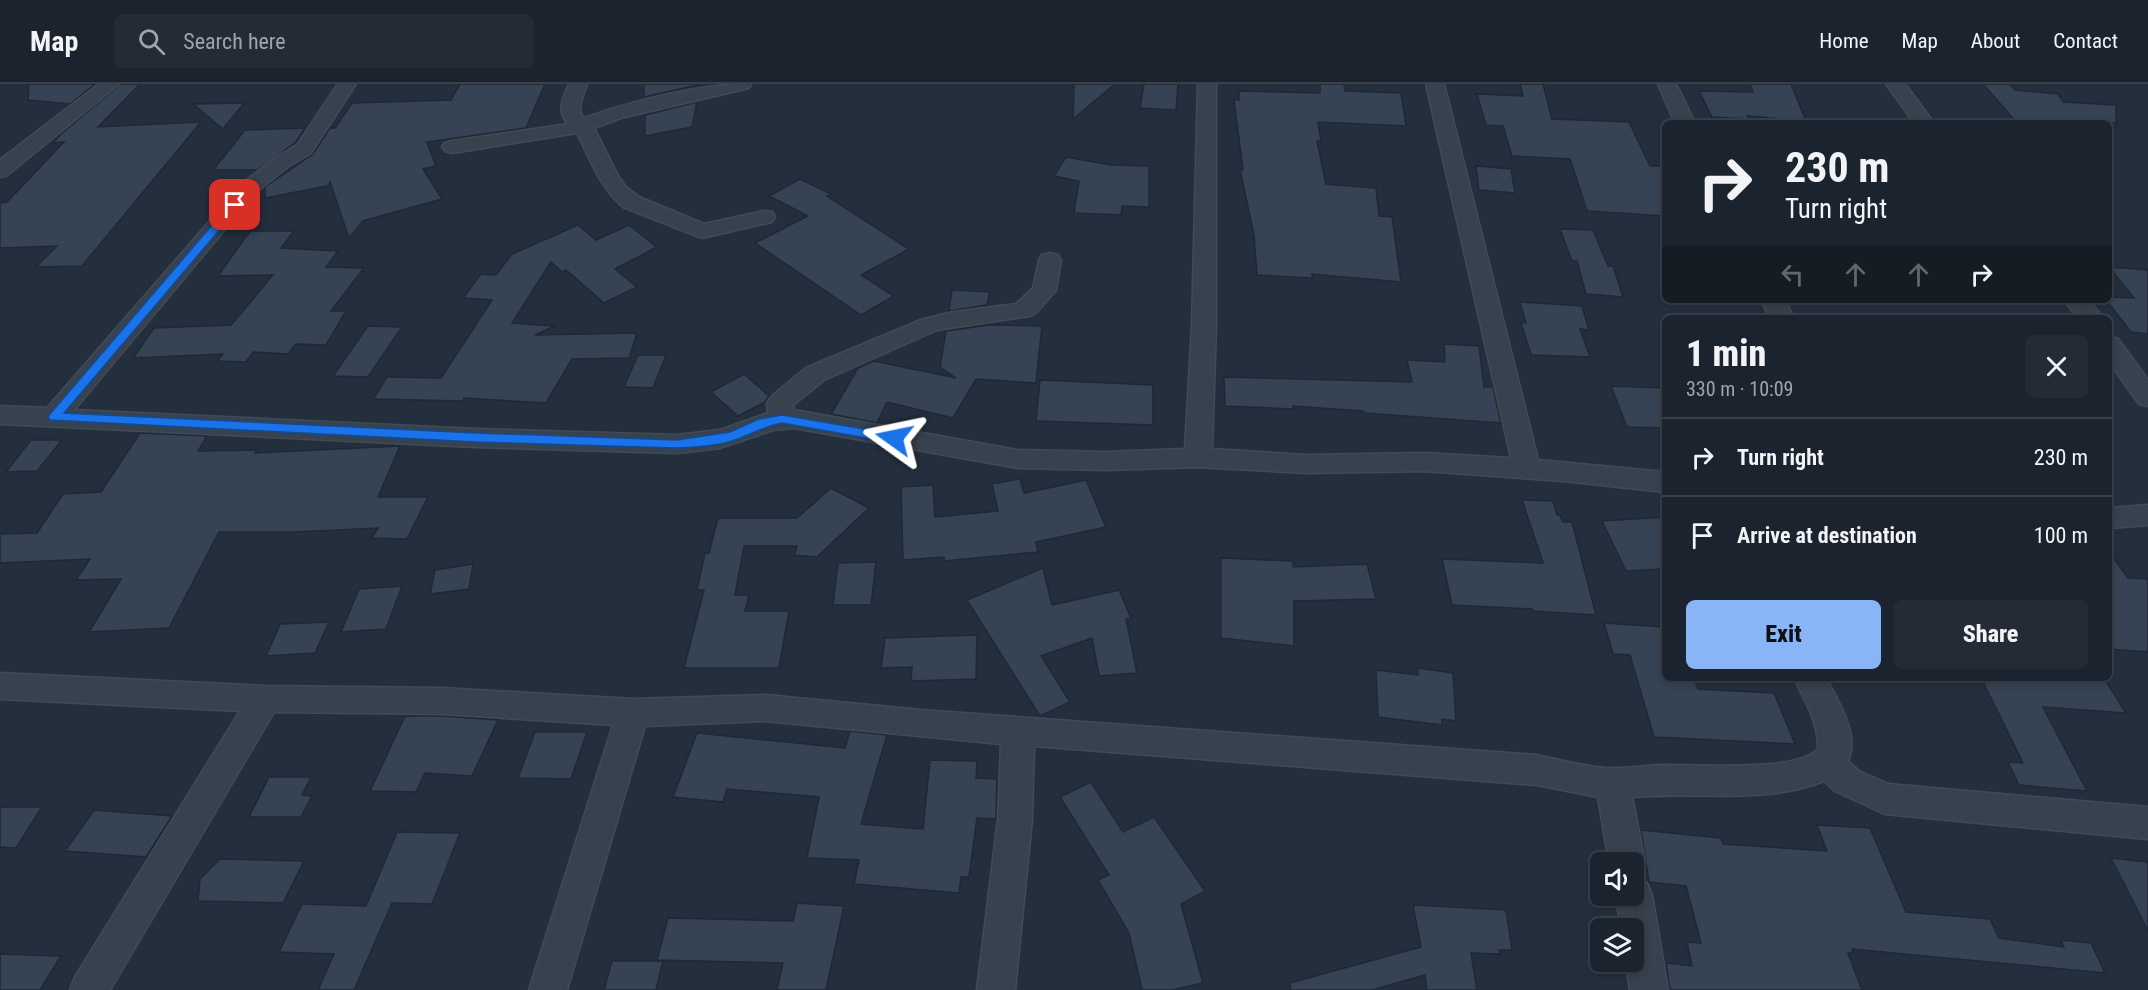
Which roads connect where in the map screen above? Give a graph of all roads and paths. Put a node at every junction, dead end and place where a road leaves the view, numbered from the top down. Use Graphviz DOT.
graph roads {
  1 [pos="110,84"];
  2 [pos="347,84"];
  3 [pos="578,84"];
  4 [pos="742,84"];
  5 [pos="1207,84"];
  6 [pos="1435,84"];
  7 [pos="1667,84"];
  8 [pos="1895,84"];
  9 [pos="1684,120"];
  10 [pos="1922,120"];
  11 [pos="581,126"];
  12 [pos="452,147"];
  13 [pos="0,171"];
  14 [pos="764,217"];
  15 [pos="1050,260"];
  16 [pos="2078,303"];
  17 [pos="2088,315"];
  18 [pos="2112,347"];
  19 [pos="2139,374"];
  20 [pos="2148,398"];
  21 [pos="0,415"];
  22 [pos="54,417"];
  23 [pos="782,419"];
  24 [pos="1198,458"];
  25 [pos="1527,468"];
  26 [pos="1662,482"];
  27 [pos="2148,515"];
  28 [pos="2112,518"];
  29 [pos="1811,681"];
  30 [pos="0,686"];
  31 [pos="265,699"];
  32 [pos="633,713"];
  33 [pos="1018,731"];
  34 [pos="1828,765"];
  35 [pos="1612,783"];
  36 [pos="2148,823"];
  37 [pos="1625,852"];
  38 [pos="1636,906"];
  39 [pos="89,990"];
  40 [pos="548,990"];
  41 [pos="996,990"];
  42 [pos="1649,990"];
  1 -- 13 [label="street"];
  2 -- 22 [label="street"];
  3 -- 11 [label="street"];
  4 -- 11 [label="street"];
  5 -- 24 [label="street"];
  6 -- 25 [label="street"];
  7 -- 9 [label="street"];
  8 -- 10 [label="street"];
  11 -- 12 [label="street"];
  11 -- 14 [label="street"];
  15 -- 23 [label="street"];
  16 -- 17 [label="street"];
  18 -- 19 [label="street"];
  19 -- 20 [label="street"];
  21 -- 22 [label="street"];
  22 -- 23 [label="street"];
  23 -- 24 [label="street"];
  24 -- 25 [label="street"];
  25 -- 26 [label="street"];
  27 -- 28 [label="street"];
  29 -- 34 [label="street"];
  30 -- 31 [label="street"];
  31 -- 32 [label="street"];
  31 -- 39 [label="street"];
  32 -- 33 [label="street"];
  32 -- 40 [label="street"];
  33 -- 35 [label="street"];
  33 -- 41 [label="street"];
  34 -- 35 [label="street"];
  34 -- 36 [label="street"];
  35 -- 37 [label="street"];
  38 -- 42 [label="street"];
}
